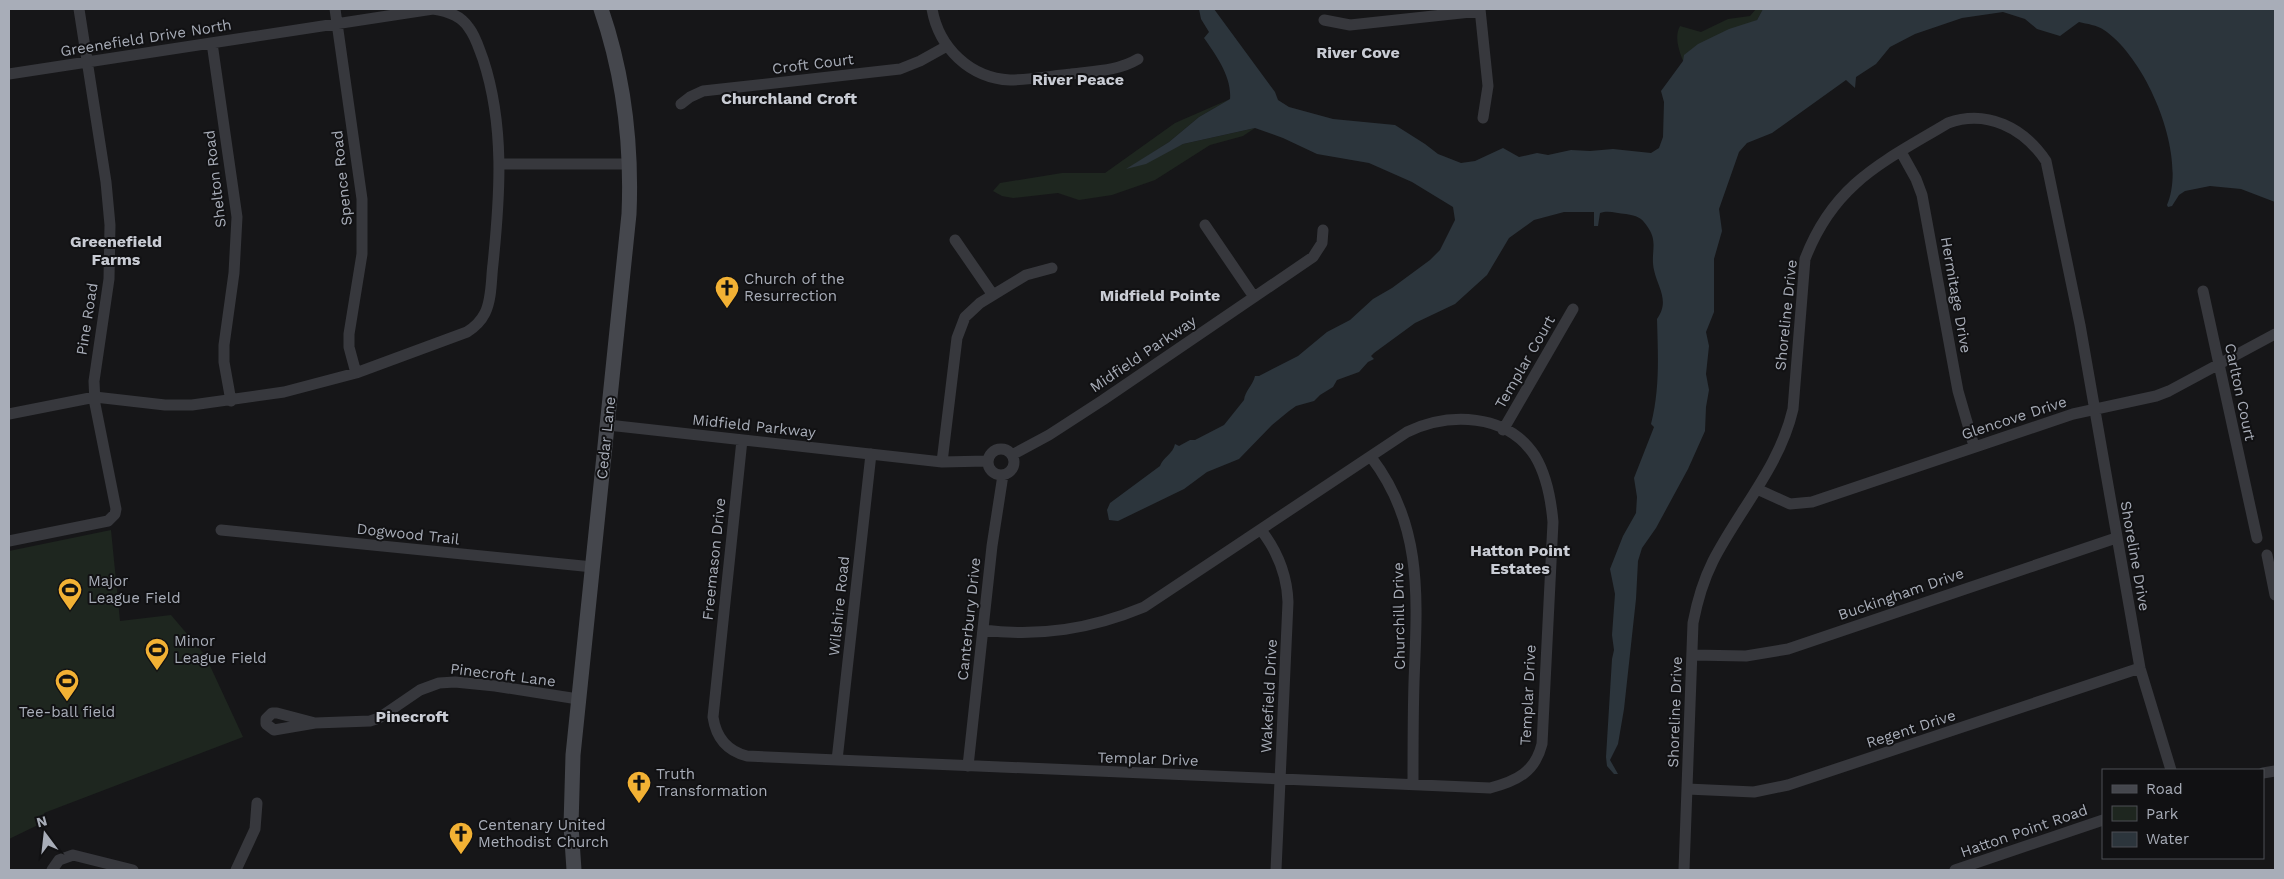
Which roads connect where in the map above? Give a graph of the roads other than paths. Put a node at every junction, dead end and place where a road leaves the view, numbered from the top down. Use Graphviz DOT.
graph roads {
  1 [pos="80,9"];
  2 [pos="335,9"];
  3 [pos="601,9"];
  4 [pos="932,9"];
  5 [pos="1480,10"];
  6 [pos="1324,20"];
  7 [pos="337,24"];
  8 [pos="212,43"];
  9 [pos="947,46"];
  10 [pos="1138,59"];
  11 [pos="88,62"];
  12 [pos="9,74"];
  13 [pos="682,104"];
  14 [pos="1483,118"];
  15 [pos="1900,152"];
  16 [pos="500,164"];
  17 [pos="630,164"];
  18 [pos="1205,225"];
  19 [pos="1323,230"];
  20 [pos="955,240"];
  21 [pos="1052,268"];
  22 [pos="2203,291"];
  23 [pos="992,295"];
  24 [pos="1254,297"];
  25 [pos="1573,310"];
  26 [pos="2275,334"];
  27 [pos="2219,365"];
  28 [pos="356,372"];
  29 [pos="95,398"];
  30 [pos="231,401"];
  31 [pos="2094,408"];
  32 [pos="9,414"];
  33 [pos="608,425"];
  34 [pos="1503,430"];
  35 [pos="742,440"];
  36 [pos="1974,446"];
  37 [pos="871,454"];
  38 [pos="1012,455"];
  39 [pos="1371,457"];
  40 [pos="987,461"];
  41 [pos="942,462"];
  42 [pos="1003,475"];
  43 [pos="1757,489"];
  44 [pos="221,530"];
  45 [pos="1261,530"];
  46 [pos="2116,538"];
  47 [pos="2257,538"];
  48 [pos="9,541"];
  49 [pos="2267,555"];
  50 [pos="593,567"];
  51 [pos="2275,595"];
  52 [pos="983,630"];
  53 [pos="1692,655"];
  54 [pos="2140,668"];
  55 [pos="716,682"];
  56 [pos="578,699"];
  57 [pos="315,723"];
  58 [pos="837,760"];
  59 [pos="968,766"];
  60 [pos="2171,769"];
  61 [pos="1280,779"];
  62 [pos="1414,784"];
  63 [pos="1687,789"];
  64 [pos="257,803"];
  65 [pos="2102,820"];
  66 [pos="52,870"];
  67 [pos="133,870"];
  68 [pos="236,870"];
  69 [pos="574,870"];
  70 [pos="1276,870"];
  71 [pos="1684,870"];
  72 [pos="1955,870"];
  1 -- 11 [label="street, Pine Road"];
  2 -- 7 [label="street, Spence Road"];
  3 -- 17 [label="main road, Cedar Lane"];
  4 -- 9 [label="street"];
  5 -- 6 [label="street"];
  5 -- 14 [label="street"];
  7 -- 8 [label="street, Greenefield Drive North"];
  7 -- 16 [label="street, Greenefield Drive North"];
  7 -- 28 [label="street, Spence Road"];
  8 -- 11 [label="street, Greenefield Drive North"];
  8 -- 30 [label="street, Shelton Road"];
  9 -- 10 [label="street"];
  9 -- 13 [label="street, Croft Court"];
  11 -- 12 [label="street, Greenefield Drive North"];
  11 -- 29 [label="street, Pine Road"];
  15 -- 31 [label="street, Shoreline Drive"];
  15 -- 36 [label="street, Hermitage Drive"];
  15 -- 43 [label="street, Shoreline Drive"];
  16 -- 17 [label="street"];
  16 -- 28 [label="street, Greenefield Drive North"];
  17 -- 33 [label="main road, Cedar Lane"];
  18 -- 24 [label="street"];
  19 -- 24 [label="street, Midfield Parkway"];
  20 -- 23 [label="street"];
  21 -- 23 [label="street"];
  22 -- 27 [label="street, Carlton Court"];
  23 -- 41 [label="street"];
  24 -- 38 [label="street, Midfield Parkway"];
  25 -- 34 [label="street, Templar Court"];
  26 -- 27 [label="street, Glencove Drive"];
  27 -- 31 [label="street, Glencove Drive"];
  27 -- 47 [label="street, Carlton Court"];
  28 -- 30 [label="street, Greenefield Drive North"];
  29 -- 30 [label="street, Greenefield Drive North"];
  29 -- 32 [label="street, Greenefield Drive North"];
  29 -- 48 [label="street, Pine Road"];
  31 -- 36 [label="street, Glencove Drive"];
  31 -- 46 [label="street, Shoreline Drive"];
  33 -- 35 [label="street, Midfield Parkway"];
  33 -- 50 [label="main road, Cedar Lane"];
  34 -- 39 [label="street, Templar Drive"];
  34 -- 62 [label="street, Templar Drive"];
  35 -- 37 [label="street, Midfield Parkway"];
  35 -- 55 [label="street, Freemason Drive"];
  36 -- 43 [label="street, Glencove Drive"];
  37 -- 41 [label="street, Midfield Parkway"];
  37 -- 58 [label="street, Wilshire Road"];
  38 -- 40 [label="street"];
  38 -- 42 [label="street"];
  39 -- 45 [label="street, Templar Drive"];
  39 -- 62 [label="street, Churchill Drive"];
  40 -- 41 [label="street, Midfield Parkway"];
  40 -- 42 [label="street"];
  42 -- 52 [label="street, Canterbury Drive"];
  43 -- 53 [label="street, Shoreline Drive"];
  44 -- 50 [label="street, Dogwood Trail"];
  45 -- 52 [label="street, Templar Drive"];
  45 -- 61 [label="street, Wakefield Drive"];
  46 -- 53 [label="street, Buckingham Drive"];
  46 -- 54 [label="street, Shoreline Drive"];
  49 -- 51 [label="street"];
  50 -- 56 [label="main road, Cedar Lane"];
  52 -- 59 [label="street, Canterbury Drive"];
  53 -- 63 [label="street, Shoreline Drive"];
  54 -- 60 [label="street, Shoreline Drive"];
  54 -- 63 [label="street, Regent Drive"];
  55 -- 58 [label="street, Templar Drive"];
  56 -- 57 [label="street, Pinecroft Lane"];
  56 -- 69 [label="main road, Cedar Lane"];
  58 -- 59 [label="street, Templar Drive"];
  59 -- 61 [label="street, Templar Drive"];
  61 -- 62 [label="street, Templar Drive"];
  61 -- 70 [label="street, Wakefield Drive"];
  63 -- 71 [label="street, Shoreline Drive"];
  64 -- 68 [label="street"];
  65 -- 72 [label="street, Hatton Point Road"];
  66 -- 67 [label="street"];
}
